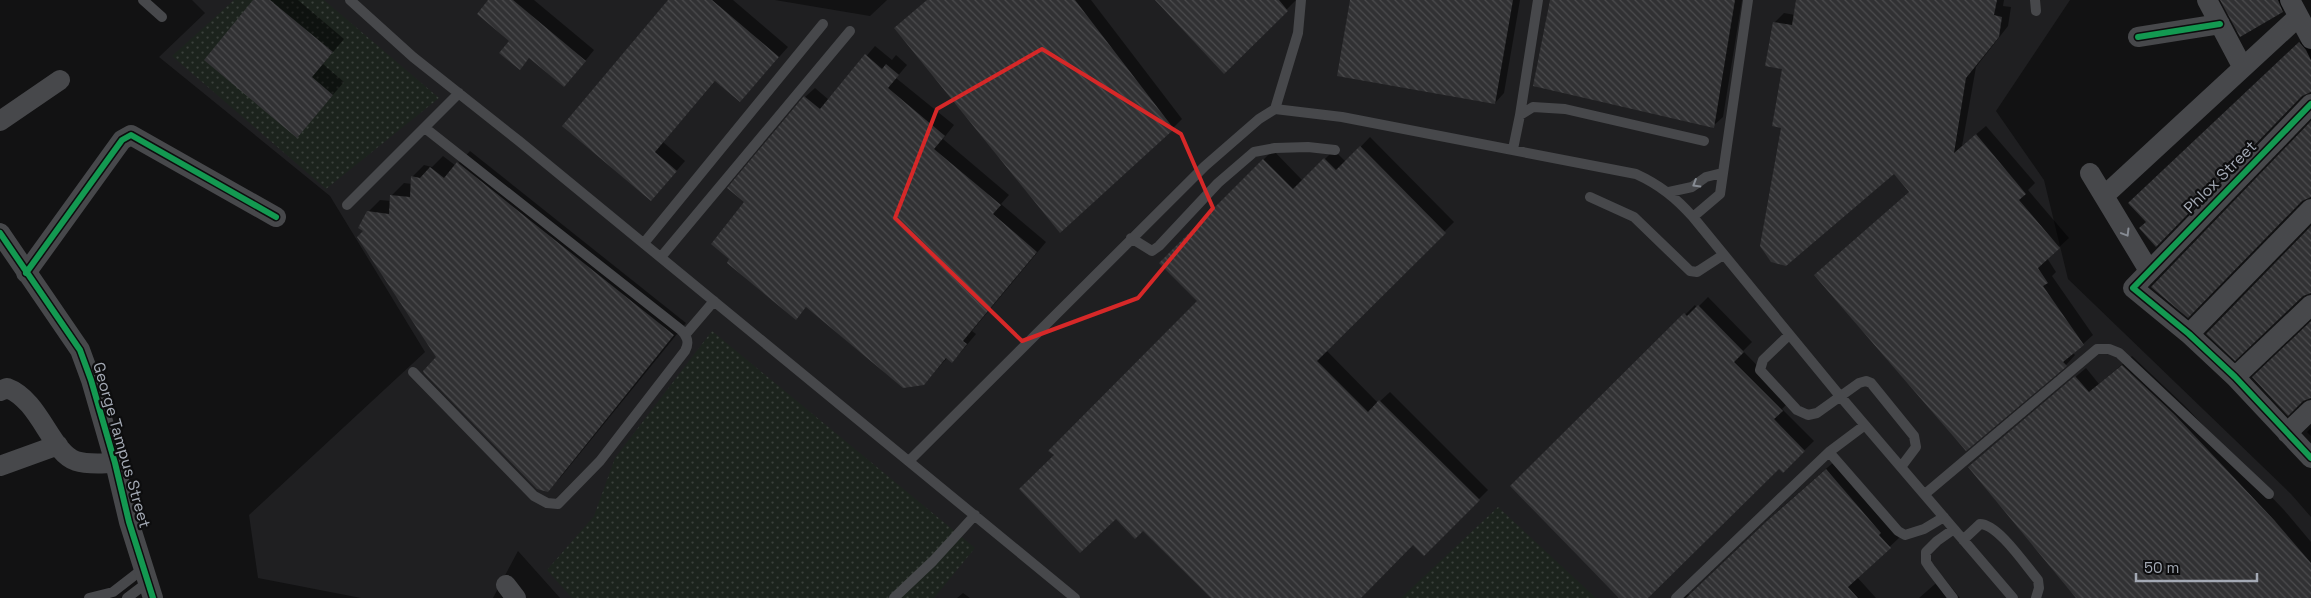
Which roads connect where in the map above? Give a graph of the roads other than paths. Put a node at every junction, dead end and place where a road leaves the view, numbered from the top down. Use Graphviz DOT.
graph roads {
  1 [pos="143,0"];
  2 [pos="350,0"];
  3 [pos="1301,0"];
  4 [pos="1538,0"];
  5 [pos="1748,0"];
  6 [pos="2207,0"];
  7 [pos="2294,9"];
  8 [pos="162,18"];
  9 [pos="823,24"];
  10 [pos="2220,24"];
  11 [pos="850,31"];
  12 [pos="2138,37"];
  13 [pos="2311,39"];
  14 [pos="2244,68"];
  15 [pos="60,80"];
  16 [pos="459,94"];
  17 [pos="2311,104"];
  18 [pos="1275,109"];
  19 [pos="1520,114"];
  20 [pos="0,120"];
  21 [pos="425,128"];
  22 [pos="1704,141"];
  23 [pos="1513,149"];
  24 [pos="1335,150"];
  25 [pos="1722,173"];
  26 [pos="2090,173"];
  27 [pos="1669,192"];
  28 [pos="2104,196"];
  29 [pos="1590,197"];
  30 [pos="347,205"];
  31 [pos="2311,209"];
  32 [pos="276,217"];
  33 [pos="1693,217"];
  34 [pos="0,233"];
  35 [pos="1131,238"];
  36 [pos="644,243"];
  37 [pos="1724,255"];
  38 [pos="660,257"];
  39 [pos="2148,269"];
  40 [pos="26,273"];
  41 [pos="714,301"];
  42 [pos="2311,305"];
  43 [pos="2189,334"];
  44 [pos="685,335"];
  45 [pos="1789,335"];
  46 [pos="413,372"];
  47 [pos="2235,377"];
  48 [pos="0,391"];
  49 [pos="1840,396"];
  50 [pos="2311,410"];
  51 [pos="1865,425"];
  52 [pos="2287,433"];
  53 [pos="58,445"];
  54 [pos="1829,452"];
  55 [pos="2311,458"];
  56 [pos="909,460"];
  57 [pos="115,463"];
  58 [pos="0,466"];
  59 [pos="1901,468"];
  60 [pos="1924,494"];
  61 [pos="2269,494"];
  62 [pos="975,515"];
  63 [pos="1944,516"];
  64 [pos="1954,529"];
  65 [pos="1963,540"];
  66 [pos="148,583"];
  67 [pos="89,598"];
  68 [pos="127,598"];
  69 [pos="894,598"];
  70 [pos="1075,598"];
  71 [pos="1676,598"];
  72 [pos="1953,598"];
  73 [pos="2013,598"];
  74 [pos="2036,598"];
  1 -- 8 [label="lane"];
  2 -- 16 [label="lane"];
  3 -- 18 [label="lane"];
  4 -- 19 [label="lane"];
  5 -- 25 [label="lane"];
  6 -- 10 [label="street"];
  7 -- 13 [label="street"];
  7 -- 14 [label="street"];
  9 -- 36 [label="lane"];
  10 -- 12 [label="street"];
  10 -- 14 [label="street"];
  11 -- 38 [label="lane"];
  14 -- 28 [label="street"];
  15 -- 20 [label="street"];
  16 -- 21 [label="lane"];
  16 -- 36 [label="lane"];
  17 -- 39 [label="street, Phlox Street"];
  18 -- 23 [label="lane"];
  18 -- 35 [label="lane"];
  19 -- 22 [label="lane"];
  19 -- 23 [label="lane"];
  21 -- 30 [label="lane"];
  21 -- 44 [label="lane"];
  23 -- 27 [label="lane"];
  24 -- 35 [label="lane"];
  25 -- 27 [label="lane, one-way"];
  25 -- 33 [label="lane"];
  26 -- 28 [label="street"];
  27 -- 33 [label="lane"];
  28 -- 39 [label="street, one-way"];
  29 -- 37 [label="lane"];
  31 -- 43 [label="street"];
  32 -- 40 [label="street"];
  33 -- 37 [label="lane"];
  34 -- 40 [label="street, George Tampus Street"];
  35 -- 56 [label="lane"];
  36 -- 38 [label="lane"];
  37 -- 45 [label="lane"];
  38 -- 41 [label="lane"];
  39 -- 43 [label="street, Phlox Street"];
  40 -- 57 [label="street, George Tampus Street"];
  41 -- 44 [label="lane"];
  41 -- 56 [label="lane"];
  42 -- 47 [label="street"];
  43 -- 47 [label="street"];
  44 -- 46 [label="lane"];
  45 -- 49 [label="lane"];
  45 -- 49 [label="lane"];
  47 -- 52 [label="street"];
  48 -- 53 [label="street"];
  49 -- 51 [label="lane"];
  49 -- 59 [label="lane"];
  50 -- 52 [label="street"];
  51 -- 54 [label="lane"];
  51 -- 59 [label="lane"];
  52 -- 55 [label="street"];
  53 -- 57 [label="street"];
  53 -- 58 [label="street"];
  54 -- 63 [label="lane"];
  54 -- 71 [label="lane"];
  56 -- 62 [label="lane"];
  57 -- 66 [label="street, George Tampus Street"];
  59 -- 60 [label="lane"];
  60 -- 61 [label="lane"];
  60 -- 63 [label="lane"];
  62 -- 69 [label="lane"];
  62 -- 70 [label="lane"];
  63 -- 64 [label="lane"];
  64 -- 65 [label="lane"];
  64 -- 72 [label="lane"];
  65 -- 73 [label="lane"];
  65 -- 74 [label="lane"];
  66 -- 67 [label="lane"];
  66 -- 68 [label="lane"];
}
